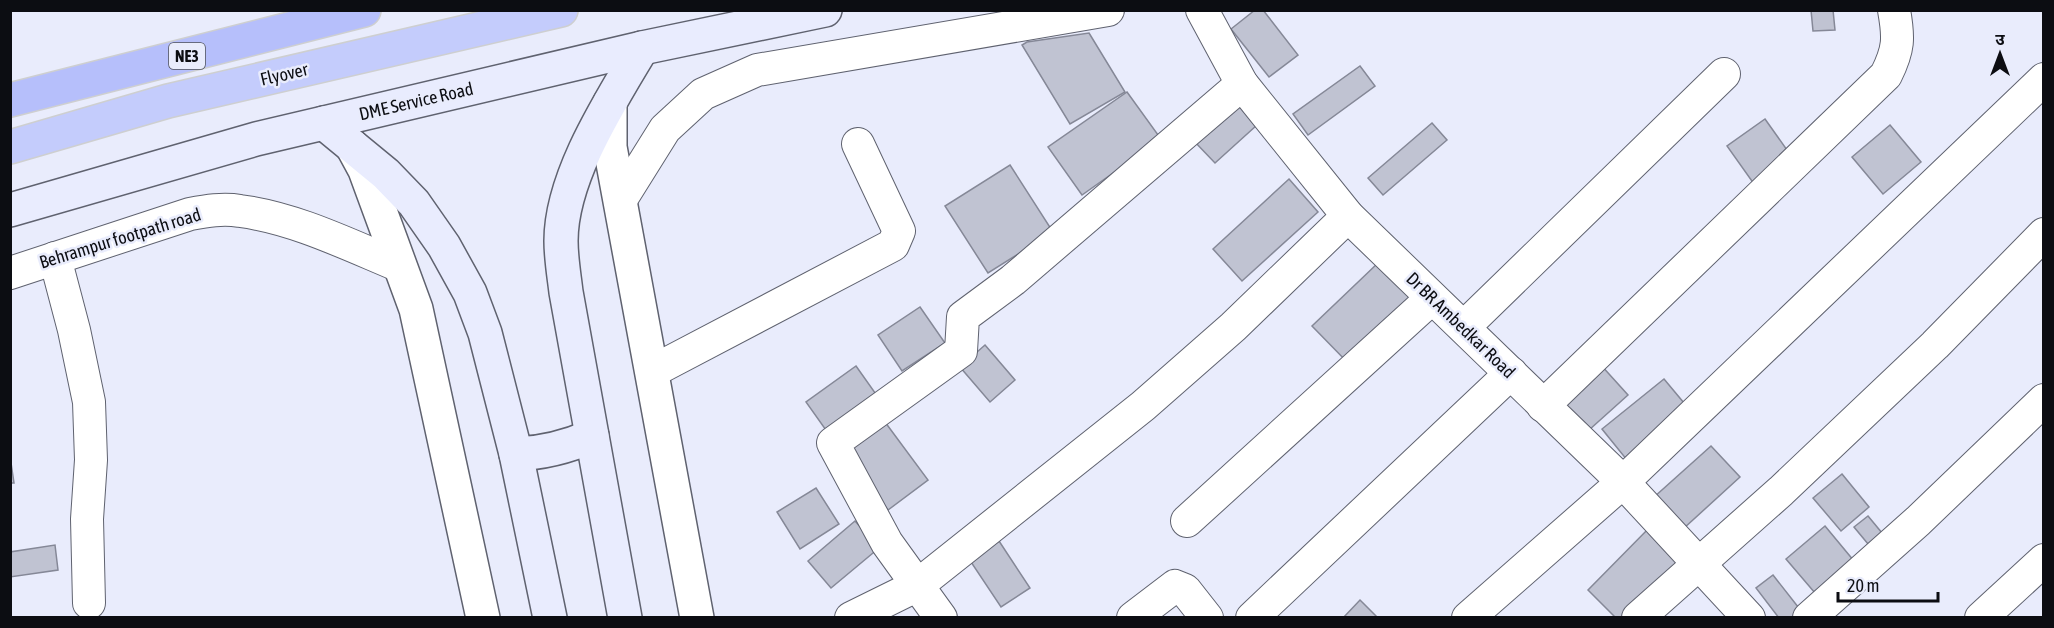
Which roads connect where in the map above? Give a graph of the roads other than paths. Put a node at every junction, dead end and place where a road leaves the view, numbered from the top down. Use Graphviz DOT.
graph roads {
  1 [pos="364,10"];
  2 [pos="561,10"];
  3 [pos="825,10"];
  4 [pos="1108,10"];
  5 [pos="1202,10"];
  6 [pos="1894,10"];
  7 [pos="642,48"];
  8 [pos="1724,74"];
  9 [pos="2043,79"];
  10 [pos="1242,84"];
  11 [pos="10,100"];
  12 [pos="610,103"];
  13 [pos="324,123"];
  14 [pos="858,144"];
  15 [pos="352,146"];
  16 [pos="10,147"];
  17 [pos="620,201"];
  18 [pos="10,210"];
  19 [pos="1348,216"];
  20 [pos="2043,234"];
  21 [pos="55,258"];
  22 [pos="400,266"];
  23 [pos="10,273"];
  24 [pos="1432,298"];
  25 [pos="1464,327"];
  26 [pos="653,371"];
  27 [pos="1511,373"];
  28 [pos="2043,400"];
  29 [pos="1544,406"];
  30 [pos="592,436"];
  31 [pos="516,454"];
  32 [pos="1623,482"];
  33 [pos="1187,521"];
  34 [pos="2043,560"];
  35 [pos="1699,563"];
  36 [pos="918,585"];
  37 [pos="88,603"];
  38 [pos="1471,617"];
  39 [pos="483,618"];
  40 [pos="550,618"];
  41 [pos="625,618"];
  42 [pos="697,618"];
  43 [pos="851,618"];
  44 [pos="942,618"];
  45 [pos="1133,618"];
  46 [pos="1207,618"];
  47 [pos="1251,618"];
  48 [pos="1638,618"];
  49 [pos="1749,618"];
  50 [pos="1809,618"];
  51 [pos="1981,618"];
  1 -- 11 [label="highway, NE3"];
  2 -- 16 [label="highway, Flyover"];
  3 -- 7 [label="main road, DME Service Road"];
  4 -- 17 [label="street"];
  5 -- 10 [label="street, Dr BR Ambedkar Road"];
  6 -- 29 [label="street"];
  7 -- 12 [label="main road"];
  7 -- 13 [label="main road, DME Service Road"];
  8 -- 25 [label="street"];
  9 -- 32 [label="street"];
  10 -- 19 [label="street, Dr BR Ambedkar Road"];
  10 -- 36 [label="street"];
  12 -- 17 [label="street"];
  12 -- 30 [label="main road"];
  13 -- 15 [label="main road"];
  13 -- 18 [label="main road, DME Service Road"];
  14 -- 26 [label="street"];
  15 -- 22 [label="street"];
  15 -- 31 [label="main road"];
  17 -- 26 [label="street"];
  19 -- 24 [label="street, Dr BR Ambedkar Road"];
  19 -- 36 [label="street"];
  20 -- 35 [label="street"];
  21 -- 22 [label="street, Behrampur footpath road"];
  21 -- 23 [label="street, Behrampur footpath road"];
  21 -- 37 [label="street"];
  22 -- 39 [label="street"];
  24 -- 25 [label="street, Dr BR Ambedkar Road"];
  24 -- 33 [label="street"];
  25 -- 27 [label="street, Dr BR Ambedkar Road"];
  26 -- 42 [label="street"];
  27 -- 29 [label="street, Dr BR Ambedkar Road"];
  27 -- 47 [label="street"];
  28 -- 50 [label="street"];
  29 -- 32 [label="street, Dr BR Ambedkar Road"];
  30 -- 31 [label="main road"];
  30 -- 41 [label="main road"];
  31 -- 40 [label="main road"];
  32 -- 35 [label="street, Dr BR Ambedkar Road"];
  32 -- 38 [label="street"];
  34 -- 51 [label="street"];
  35 -- 48 [label="street"];
  35 -- 49 [label="street, Dr BR Ambedkar Road"];
  36 -- 43 [label="street"];
  36 -- 44 [label="street"];
  45 -- 46 [label="street"];
}
